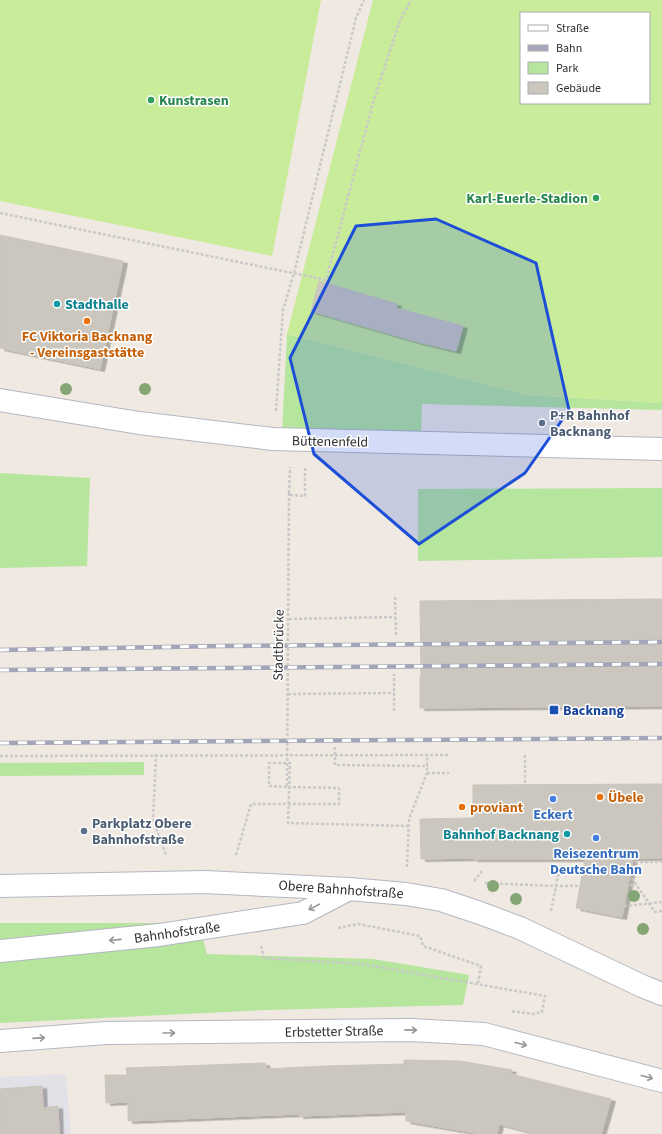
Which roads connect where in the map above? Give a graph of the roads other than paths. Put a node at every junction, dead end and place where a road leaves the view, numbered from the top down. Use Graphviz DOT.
graph roads {
  1 [pos="0,400"];
  2 [pos="662,449"];
  3 [pos="0,886"];
  4 [pos="349,888"];
  5 [pos="0,951"];
  6 [pos="662,994"];
  7 [pos="0,1041"];
  8 [pos="662,1081"];
  1 -- 2 [label="street, Büttenenfeld"];
  3 -- 4 [label="street, Obere Bahnhofstraße"];
  4 -- 5 [label="street, Bahnhofstraße, one-way"];
  4 -- 6 [label="street, Obere Bahnhofstraße"];
  7 -- 8 [label="street, Erbstetter Straße, one-way"];
}
